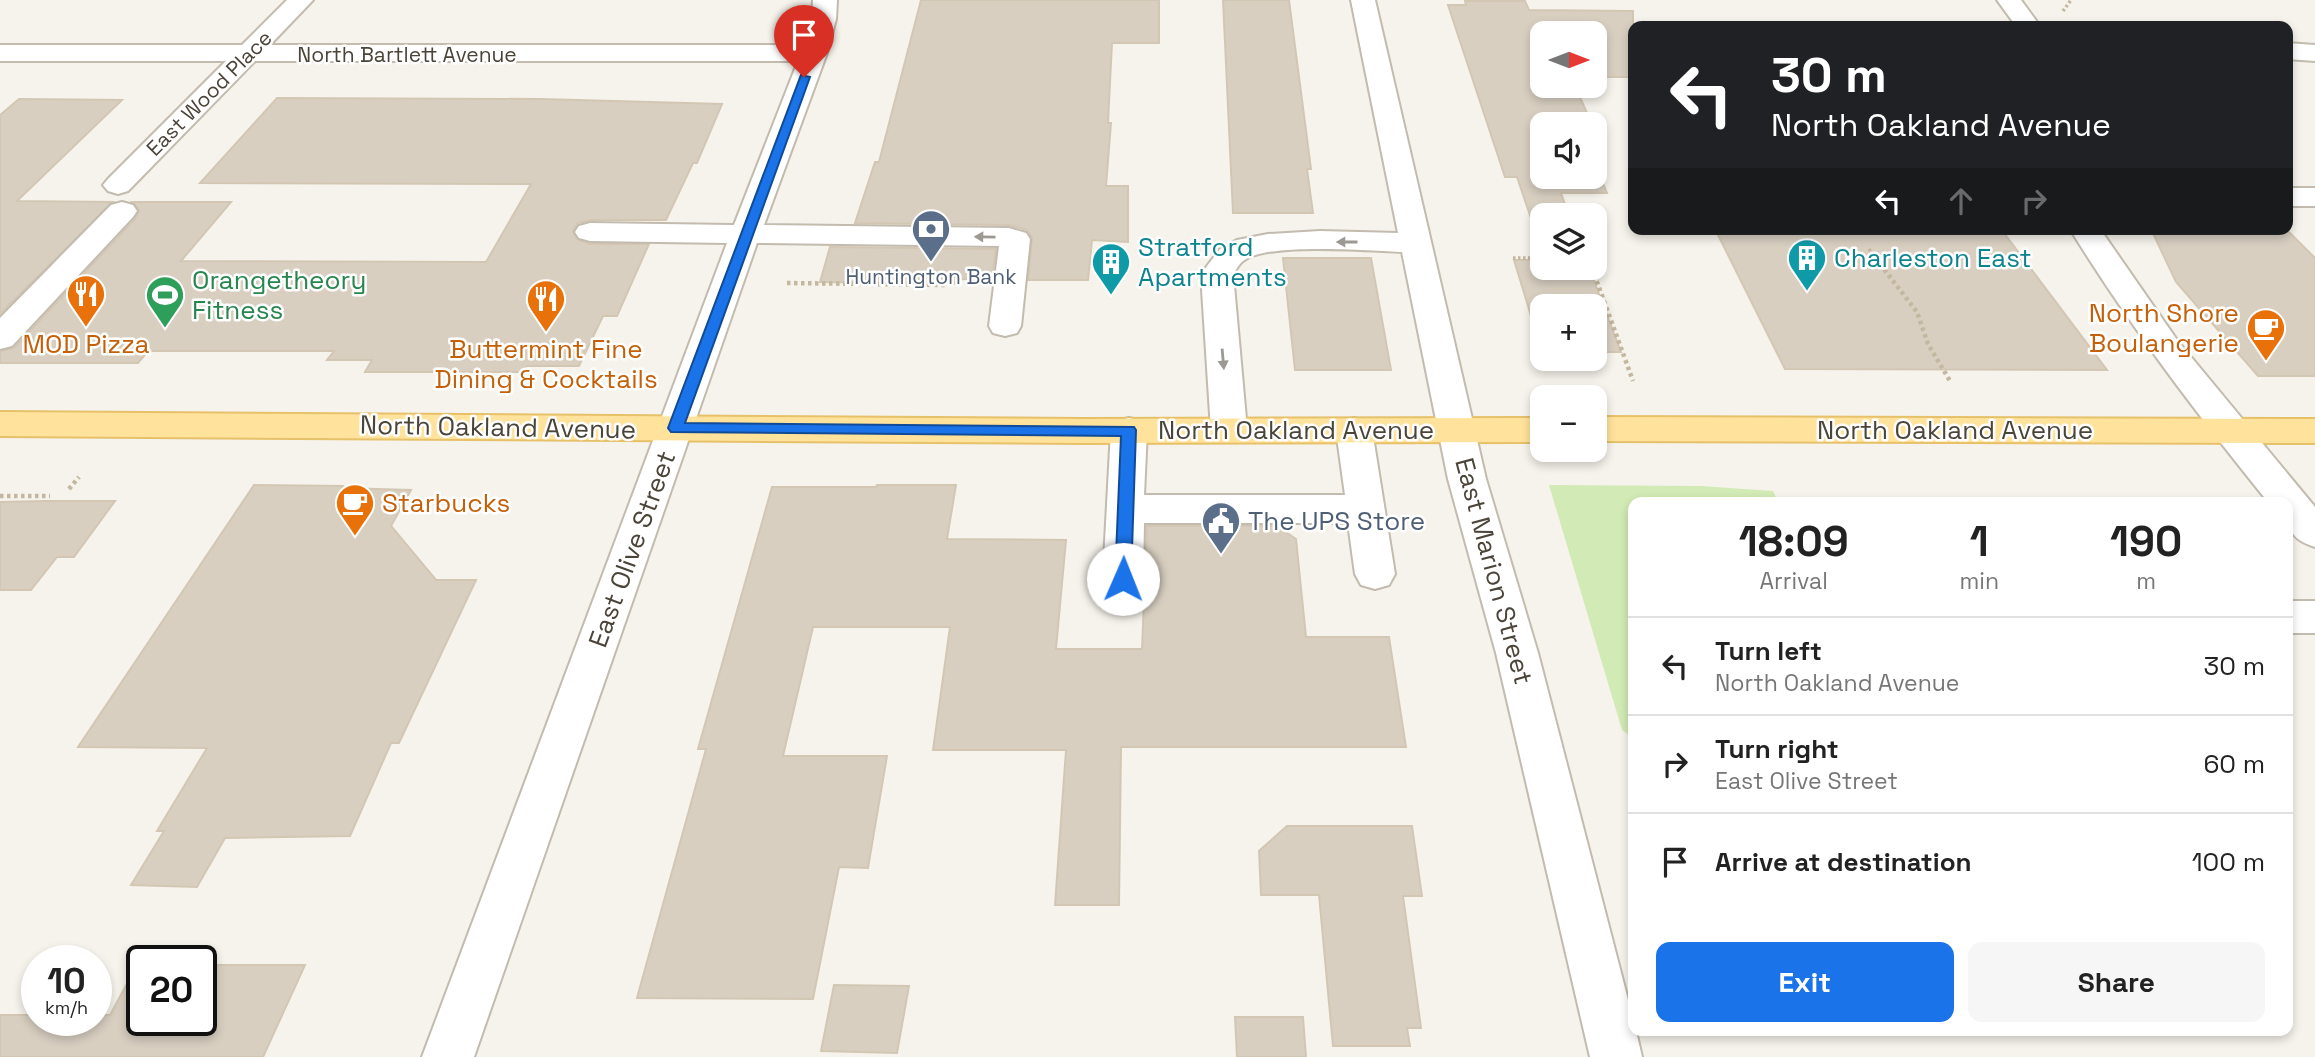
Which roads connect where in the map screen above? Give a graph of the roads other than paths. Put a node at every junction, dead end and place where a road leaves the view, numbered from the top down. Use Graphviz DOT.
graph roads {
  1 [pos="301,0"];
  2 [pos="825,0"];
  3 [pos="1363,0"];
  4 [pos="2009,0"];
  5 [pos="2024,21"];
  6 [pos="2293,51"];
  7 [pos="0,53"];
  8 [pos="814,53"];
  9 [pos="2315,53"];
  10 [pos="247,54"];
  11 [pos="2293,197"];
  12 [pos="2315,197"];
  13 [pos="590,232"];
  14 [pos="746,233"];
  15 [pos="2089,235"];
  16 [pos="1415,243"];
  17 [pos="1005,326"];
  18 [pos="0,338"];
  19 [pos="0,424"];
  20 [pos="676,428"];
  21 [pos="1607,429"];
  22 [pos="1129,430"];
  23 [pos="1229,430"];
  24 [pos="1354,430"];
  25 [pos="1456,430"];
  26 [pos="1530,430"];
  27 [pos="2230,430"];
  28 [pos="2315,431"];
  29 [pos="2285,497"];
  30 [pos="2293,506"];
  31 [pos="1125,509"];
  32 [pos="1365,509"];
  33 [pos="2315,533"];
  34 [pos="1375,573"];
  35 [pos="1123,579"];
  36 [pos="2293,617"];
  37 [pos="2315,617"];
  38 [pos="448,1057"];
  39 [pos="1616,1057"];
  1 -- 10 [label="street, East Wood Place"];
  2 -- 8 [label="street, East Olive Street"];
  3 -- 16 [label="street, East Marion Street"];
  4 -- 5 [label="street"];
  6 -- 9 [label="street"];
  7 -- 10 [label="street, North Bartlett Avenue"];
  8 -- 10 [label="street, North Bartlett Avenue"];
  8 -- 14 [label="street, East Olive Street"];
  10 -- 18 [label="street, East Wood Place"];
  11 -- 12 [label="street"];
  13 -- 14 [label="street"];
  17 -- 14 [label="street, one-way"];
  14 -- 20 [label="street, East Olive Street"];
  15 -- 27 [label="street"];
  16 -- 23 [label="street, one-way"];
  16 -- 25 [label="street, East Marion Street"];
  19 -- 20 [label="main road, North Oakland Avenue"];
  20 -- 22 [label="main road, North Oakland Avenue"];
  20 -- 38 [label="street, East Olive Street"];
  21 -- 27 [label="main road, North Oakland Avenue"];
  22 -- 23 [label="main road, North Oakland Avenue"];
  22 -- 31 [label="street"];
  23 -- 24 [label="main road, North Oakland Avenue"];
  24 -- 25 [label="main road, North Oakland Avenue"];
  24 -- 32 [label="street"];
  25 -- 26 [label="main road, North Oakland Avenue"];
  25 -- 39 [label="street, East Marion Street"];
  27 -- 28 [label="main road, North Oakland Avenue"];
  27 -- 29 [label="street"];
  30 -- 33 [label="street"];
  31 -- 32 [label="street"];
  31 -- 35 [label="street"];
  32 -- 34 [label="street"];
  36 -- 37 [label="street"];
}
